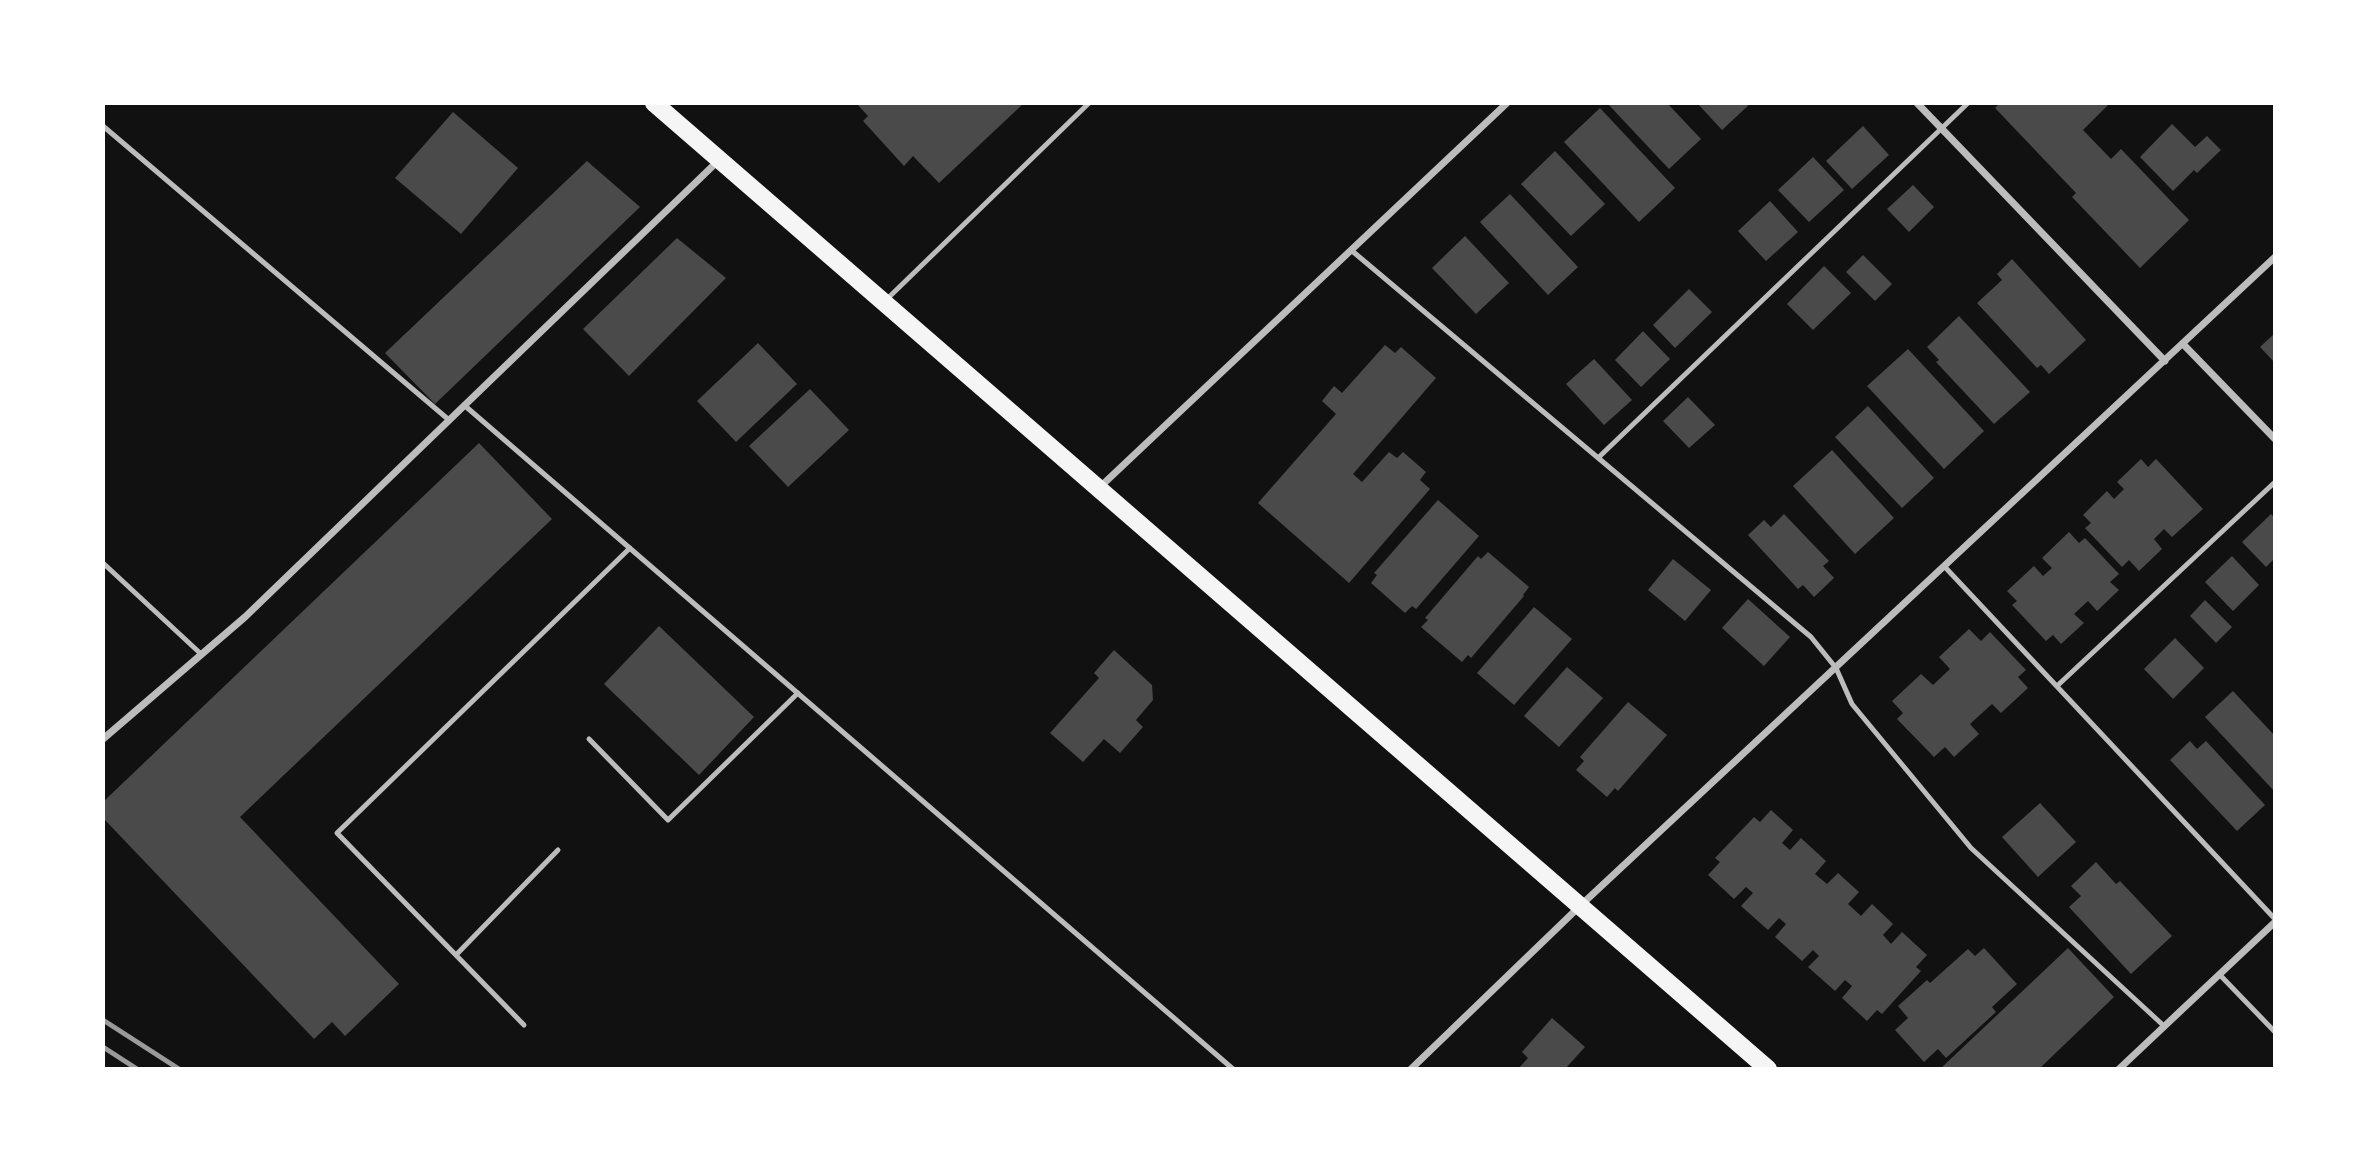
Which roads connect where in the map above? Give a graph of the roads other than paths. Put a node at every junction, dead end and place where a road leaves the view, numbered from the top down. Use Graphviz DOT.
graph roads {
  1 [pos="654,103"];
  2 [pos="1089,103"];
  3 [pos="1507,103"];
  4 [pos="1917,103"];
  5 [pos="1968,103"];
  6 [pos="103,126"];
  7 [pos="1941,128"];
  8 [pos="719,160"];
  9 [pos="1351,250"];
  10 [pos="2275,257"];
  11 [pos="883,302"];
  12 [pos="2183,344"];
  13 [pos="2165,361"];
  14 [pos="464,405"];
  15 [pos="449,419"];
  16 [pos="2275,439"];
  17 [pos="1600,457"];
  18 [pos="2275,482"];
  19 [pos="1099,488"];
  20 [pos="630,548"];
  21 [pos="103,563"];
  22 [pos="1944,566"];
  23 [pos="201,654"];
  24 [pos="1836,668"];
  25 [pos="2057,686"];
  26 [pos="798,694"];
  27 [pos="103,739"];
  28 [pos="589,739"];
  29 [pos="558,850"];
  30 [pos="1580,906"];
  31 [pos="2275,920"];
  32 [pos="456,955"];
  33 [pos="2219,974"];
  34 [pos="524,1025"];
  35 [pos="2164,1026"];
  36 [pos="2275,1032"];
  37 [pos="1233,1069"];
  38 [pos="1411,1069"];
  39 [pos="1768,1069"];
  40 [pos="2119,1069"];
  1 -- 8 [label="main road"];
  2 -- 11 [label="lane"];
  3 -- 9 [label="street"];
  4 -- 7 [label="street"];
  5 -- 7 [label="lane"];
  6 -- 15 [label="lane"];
  7 -- 13 [label="street"];
  7 -- 17 [label="lane"];
  8 -- 11 [label="main road"];
  8 -- 14 [label="street"];
  9 -- 17 [label="lane"];
  9 -- 19 [label="street"];
  10 -- 12 [label="street"];
  11 -- 19 [label="main road"];
  12 -- 13 [label="street"];
  12 -- 16 [label="street"];
  13 -- 22 [label="street"];
  14 -- 15 [label="street"];
  14 -- 20 [label="lane"];
  15 -- 23 [label="street"];
  17 -- 24 [label="lane"];
  18 -- 25 [label="lane"];
  19 -- 30 [label="main road"];
  20 -- 26 [label="lane"];
  20 -- 32 [label="lane"];
  21 -- 23 [label="lane"];
  22 -- 24 [label="street"];
  22 -- 25 [label="lane"];
  23 -- 27 [label="street"];
  24 -- 30 [label="street"];
  24 -- 35 [label="lane"];
  25 -- 31 [label="lane"];
  26 -- 28 [label="lane"];
  26 -- 37 [label="lane"];
  29 -- 32 [label="lane"];
  30 -- 38 [label="street"];
  30 -- 39 [label="main road"];
  31 -- 33 [label="street"];
  32 -- 34 [label="lane"];
  33 -- 35 [label="street"];
  33 -- 36 [label="lane"];
  35 -- 40 [label="street"];
}
